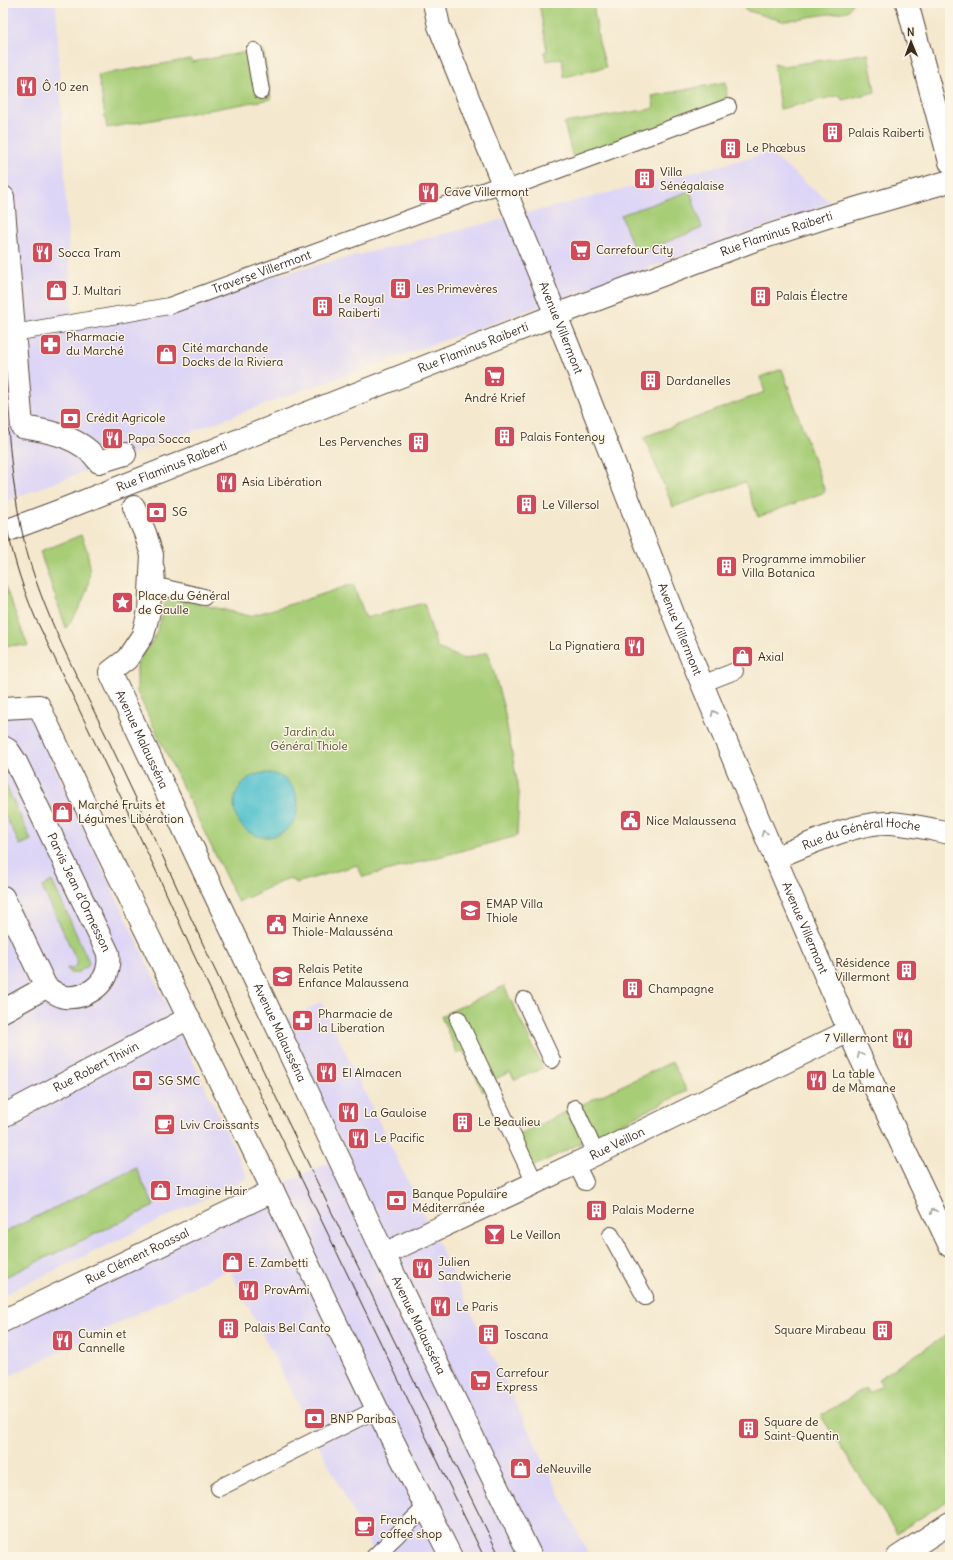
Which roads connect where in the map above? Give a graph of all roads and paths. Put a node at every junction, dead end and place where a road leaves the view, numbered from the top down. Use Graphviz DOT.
graph roads {
  1 [pos="434,3"];
  2 [pos="907,3"];
  3 [pos="254,51"];
  4 [pos="261,91"];
  5 [pos="728,107"];
  6 [pos="950,162"];
  7 [pos="950,181"];
  8 [pos="503,187"];
  9 [pos="3,197"];
  10 [pos="6,275"];
  11 [pos="556,315"];
  12 [pos="14,333"];
  13 [pos="125,454"];
  14 [pos="128,483"];
  15 [pos="134,507"];
  16 [pos="3,532"];
  17 [pos="204,597"];
  18 [pos="735,671"];
  19 [pos="702,684"];
  20 [pos="3,708"];
  21 [pos="3,747"];
  22 [pos="950,833"];
  23 [pos="775,858"];
  24 [pos="3,897"];
  25 [pos="46,987"];
  26 [pos="524,1000"];
  27 [pos="3,1011"];
  28 [pos="189,1018"];
  29 [pos="458,1019"];
  30 [pos="849,1032"];
  31 [pos="552,1060"];
  32 [pos="575,1108"];
  33 [pos="3,1116"];
  34 [pos="596,1154"];
  35 [pos="535,1183"];
  36 [pos="273,1192"];
  37 [pos="611,1235"];
  38 [pos="950,1246"];
  39 [pos="384,1254"];
  40 [pos="645,1298"];
  41 [pos="3,1321"];
  42 [pos="377,1410"];
  43 [pos="219,1488"];
  44 [pos="426,1507"];
  45 [pos="950,1523"];
  46 [pos="374,1557"];
  47 [pos="451,1557"];
  48 [pos="531,1557"];
  49 [pos="898,1557"];
  1 -- 8 [label="street, Avenue Villermont"];
  2 -- 6 [label="street"];
  3 -- 4 [label="lane"];
  5 -- 8 [label="lane, Traverse Villermont"];
  7 -- 11 [label="street, Rue Flaminus Raiberti"];
  8 -- 11 [label="street, Avenue Villermont"];
  8 -- 12 [label="lane, Traverse Villermont"];
  9 -- 10 [label="street"];
  10 -- 12 [label="street"];
  11 -- 14 [label="street, Rue Flaminus Raiberti"];
  11 -- 19 [label="street, Avenue Villermont"];
  12 -- 13 [label="street"];
  14 -- 16 [label="street, Rue Flaminus Raiberti"];
  14 -- 17 [label="lane"];
  15 -- 39 [label="street, Avenue Malausséna"];
  18 -- 19 [label="lane"];
  23 -- 19 [label="street, Avenue Villermont, one-way"];
  20 -- 28 [label="street"];
  21 -- 25 [label="street, Parvis Jean d'Ormesson"];
  22 -- 23 [label="street, Rue du Général Hoche"];
  23 -- 30 [label="street, Avenue Villermont"];
  24 -- 25 [label="street"];
  25 -- 27 [label="street"];
  26 -- 31 [label="lane"];
  28 -- 33 [label="street, Rue Robert Thivin"];
  28 -- 36 [label="street"];
  29 -- 35 [label="lane"];
  30 -- 34 [label="street, Rue Veillon"];
  38 -- 30 [label="street, Avenue Villermont, one-way"];
  32 -- 34 [label="lane"];
  34 -- 35 [label="street, Rue Veillon"];
  35 -- 39 [label="street, Rue Veillon"];
  36 -- 41 [label="street, Rue Clément Roassal"];
  36 -- 42 [label="street"];
  37 -- 40 [label="lane"];
  39 -- 48 [label="street, Avenue Malausséna"];
  42 -- 43 [label="lane"];
  42 -- 44 [label="street"];
  44 -- 46 [label="lane"];
  44 -- 47 [label="street"];
  45 -- 49 [label="street"];
}
